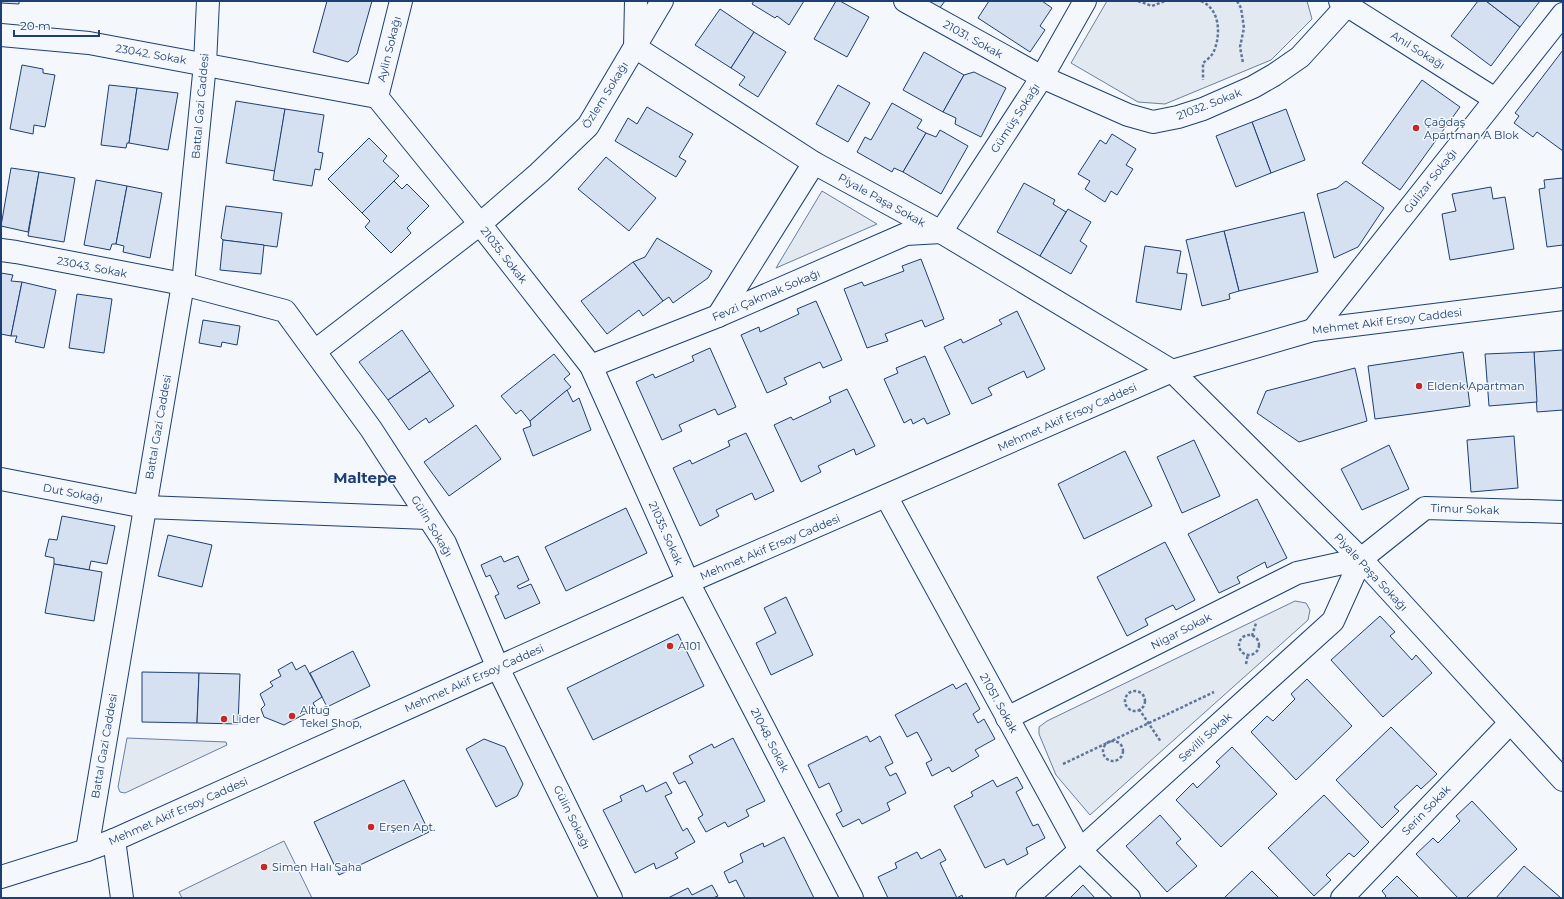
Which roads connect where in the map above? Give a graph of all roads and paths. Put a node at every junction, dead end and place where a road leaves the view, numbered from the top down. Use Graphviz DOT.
graph roads {
  1 [pos="208,1"];
  2 [pos="401,1"];
  3 [pos="636,1"];
  4 [pos="662,1"];
  5 [pos="905,1"];
  6 [pos="1085,1"];
  7 [pos="1138,1"];
  8 [pos="1164,1"];
  9 [pos="1202,1"];
  10 [pos="1237,1"];
  11 [pos="1346,3"];
  12 [pos="1563,14"];
  13 [pos="1,35"];
  14 [pos="635,47"];
  15 [pos="205,64"];
  16 [pos="1042,77"];
  17 [pos="1253,87"];
  18 [pos="377,97"];
  19 [pos="1495,99"];
  20 [pos="1203,109"];
  21 [pos="814,162"];
  22 [pos="480,224"];
  23 [pos="941,232"];
  24 [pos="1,250"];
  25 [pos="183,284"];
  26 [pos="1563,299"];
  27 [pos="718,316"];
  28 [pos="1313,330"];
  29 [pos="315,351"];
  30 [pos="591,366"];
  31 [pos="1172,371"];
  32 [pos="1,479"];
  33 [pos="886,496"];
  34 [pos="145,507"];
  35 [pos="1563,512"];
  36 [pos="428,518"];
  37 [pos="1361,559"];
  38 [pos="688,582"];
  39 [pos="1242,638"];
  40 [pos="498,668"];
  41 [pos="1220,689"];
  42 [pos="1139,709"];
  43 [pos="1007,718"];
  44 [pos="1148,723"];
  45 [pos="1510,723"];
  46 [pos="1109,742"];
  47 [pos="1165,748"];
  48 [pos="1060,765"];
  49 [pos="1563,780"];
  50 [pos="114,840"];
  51 [pos="87,850"];
  52 [pos="1080,850"];
  53 [pos="1,877"];
  54 [pos="122,898"];
  55 [pos="611,898"];
  56 [pos="852,898"];
  57 [pos="1027,898"];
  58 [pos="1128,898"];
  59 [pos="1342,898"];
  1 -- 15 [label="street, Battal Gazi Caddesi"];
  2 -- 18 [label="street, Aylin Sokağı"];
  3 -- 14 [label="street"];
  4 -- 14 [label="street, Özlem Sokağı"];
  5 -- 16 [label="street, 21031. Sokak"];
  6 -- 16 [label="street, Gümüş Sokağı"];
  7 -- 8 [label="path"];
  9 -- 20 [label="path"];
  10 -- 17 [label="path"];
  11 -- 17 [label="street, 21032. Sokak"];
  11 -- 19 [label="street, Anıl Sokağı"];
  12 -- 19 [label="street, Gülizar Sokağı"];
  13 -- 15 [label="street, 23042. Sokak"];
  14 -- 21 [label="street, Piyale Paşa Sokak"];
  14 -- 22 [label="street, Özlem Sokağı"];
  15 -- 18 [label="street"];
  15 -- 25 [label="street, Battal Gazi Caddesi"];
  16 -- 20 [label="street, 21032. Sokak"];
  16 -- 23 [label="street, Gümüş Sokağı"];
  17 -- 20 [label="street, 21032. Sokak"];
  18 -- 22 [label="street, 21035. Sokak"];
  19 -- 28 [label="street, Gülizar Sokağı"];
  21 -- 23 [label="street, Piyale Paşa Sokak"];
  21 -- 27 [label="street"];
  22 -- 29 [label="street, Özlem Sokağı"];
  22 -- 30 [label="street, 21035. Sokak"];
  23 -- 27 [label="street, Fevzi Çakmak Sokağı"];
  23 -- 31 [label="street, Piyale Paşa Sokak"];
  24 -- 25 [label="street, 23043. Sokak"];
  25 -- 29 [label="street, Gülin Sokağı"];
  25 -- 34 [label="street, Battal Gazi Caddesi"];
  26 -- 28 [label="street, Mehmet Akif Ersoy Caddesi"];
  27 -- 30 [label="street, Fevzi Çakmak Sokağı"];
  28 -- 31 [label="street, Mehmet Akif Ersoy Caddesi"];
  29 -- 36 [label="street, Gülin Sokağı"];
  30 -- 38 [label="street, 21035. Sokak"];
  31 -- 33 [label="street, Mehmet Akif Ersoy Caddesi"];
  31 -- 37 [label="street, Piyale Paşa Sokağı"];
  32 -- 34 [label="street, Dut Sokağı"];
  33 -- 38 [label="street, Mehmet Akif Ersoy Caddesi"];
  33 -- 43 [label="street, 21051. Sokak"];
  34 -- 36 [label="street, Dut Sokağı"];
  34 -- 51 [label="street, Battal Gazi Caddesi"];
  35 -- 37 [label="street, Timur Sokak"];
  36 -- 40 [label="street, Gülin Sokağı"];
  37 -- 43 [label="street, Nigar Sokak"];
  37 -- 45 [label="street, Piyale Paşa Sokağı"];
  37 -- 52 [label="street, Sevilli Sokak"];
  38 -- 40 [label="street, Mehmet Akif Ersoy Caddesi"];
  38 -- 56 [label="street, 21048. Sokak"];
  39 -- 39 [label="path"];
  40 -- 50 [label="street, Mehmet Akif Ersoy Caddesi"];
  40 -- 55 [label="street, Gülin Sokağı"];
  41 -- 44 [label="path"];
  42 -- 42 [label="path"];
  42 -- 44 [label="path"];
  43 -- 52 [label="street, 21051. Sokak"];
  44 -- 46 [label="path"];
  44 -- 47 [label="path"];
  45 -- 49 [label="street, Piyale Paşa Sokağı"];
  45 -- 59 [label="street, Serin Sokak"];
  46 -- 46 [label="path"];
  46 -- 48 [label="path"];
  50 -- 51 [label="street, Mehmet Akif Ersoy Caddesi"];
  50 -- 54 [label="street"];
  51 -- 53 [label="street, Mehmet Akif Ersoy Caddesi"];
  52 -- 57 [label="street, Sevilli Sokak"];
  52 -- 58 [label="street, 21051. Sokak"];
}
